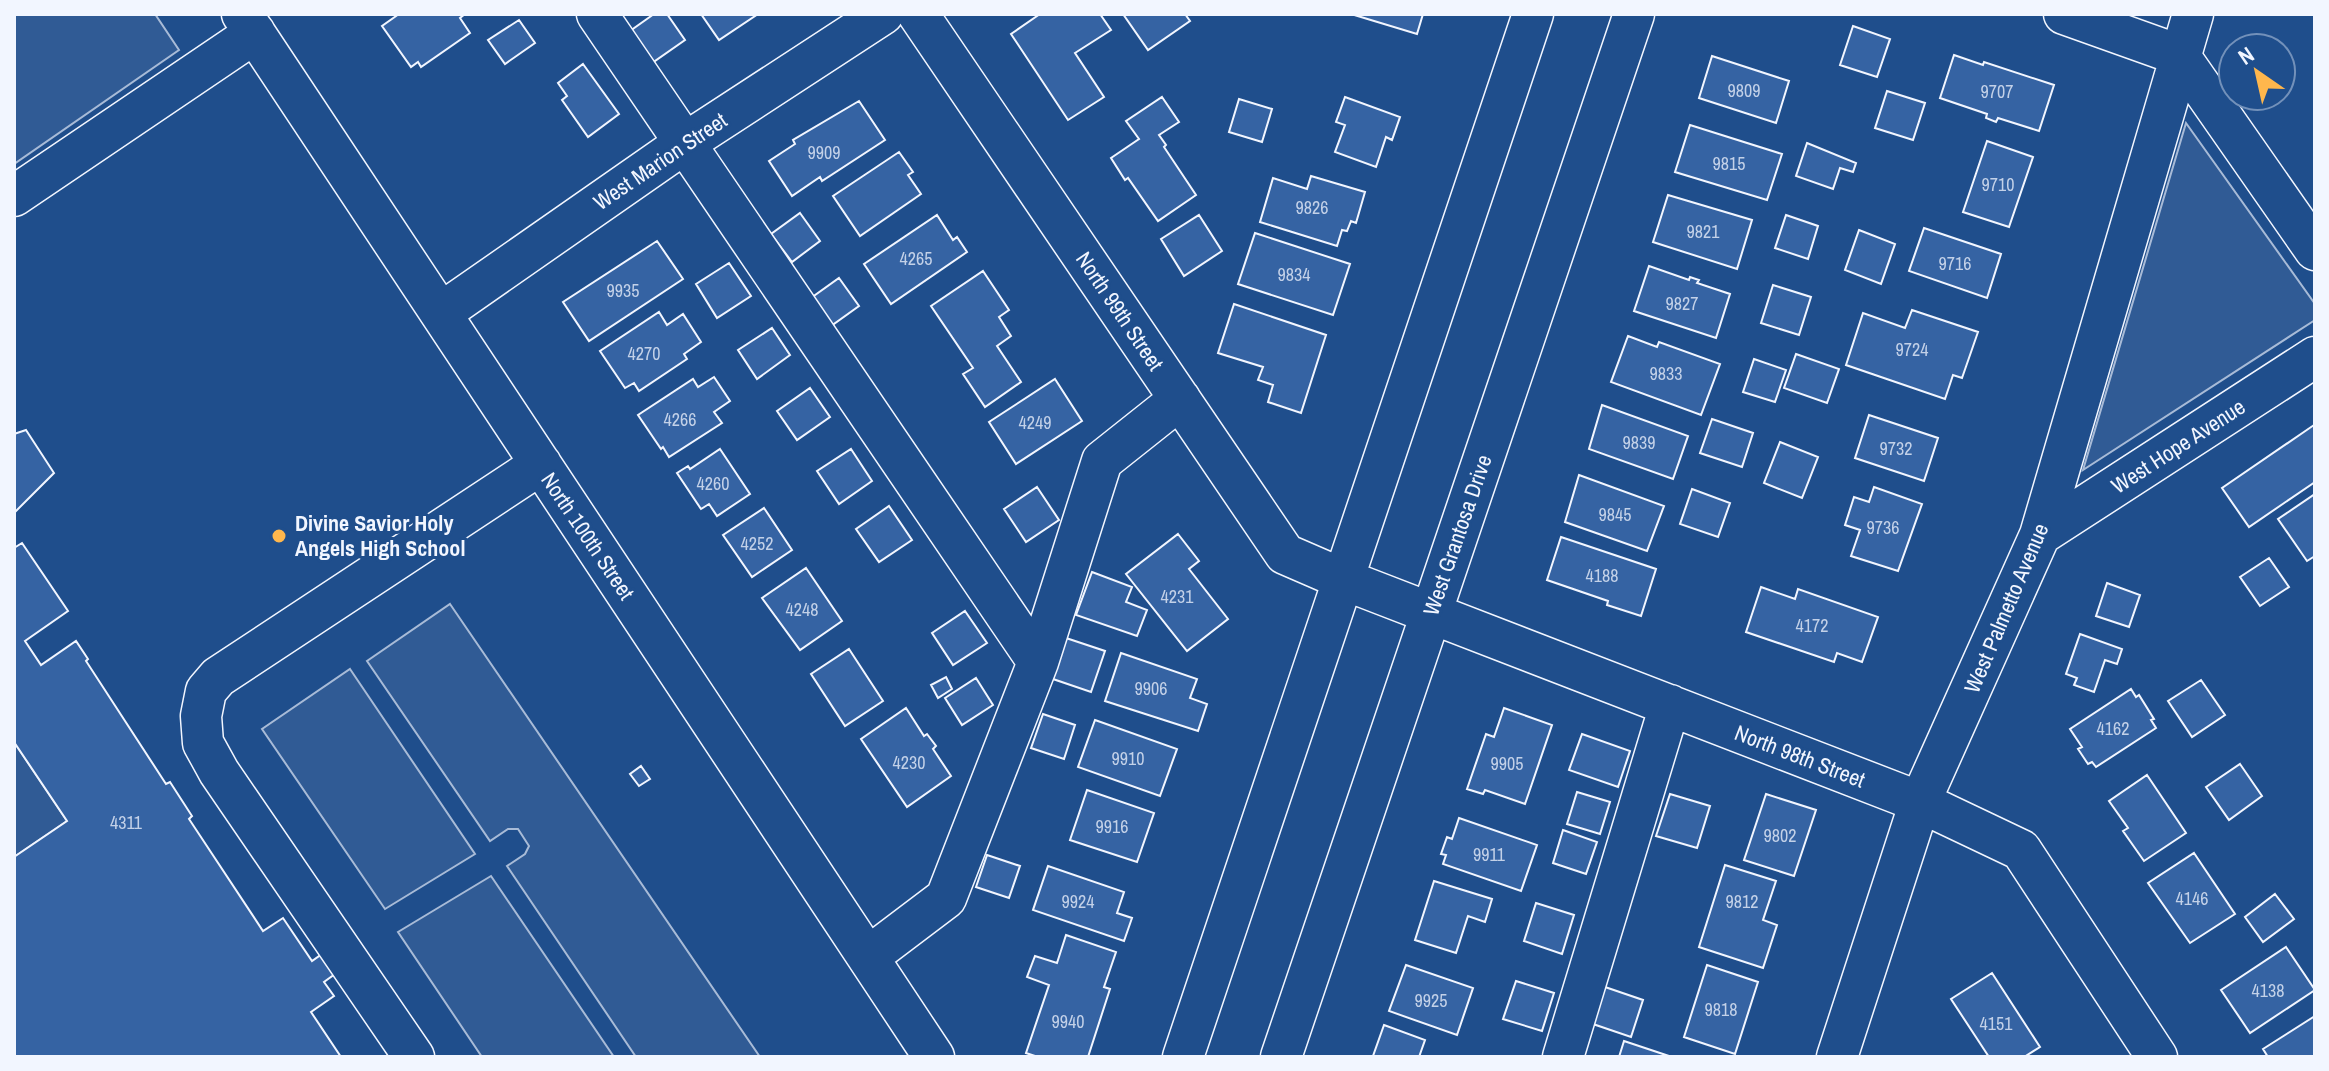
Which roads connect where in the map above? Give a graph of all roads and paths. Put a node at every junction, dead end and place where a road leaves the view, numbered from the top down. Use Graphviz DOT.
graph roads {
  1 [pos="597,14"];
  2 [pos="883,14"];
  3 [pos="918,14"];
  4 [pos="1533,14"];
  5 [pos="1634,14"];
  6 [pos="2064,14"];
  7 [pos="2193,14"];
  8 [pos="248,24"];
  9 [pos="2179,55"];
  10 [pos="685,143"];
  11 [pos="14,196"];
  12 [pos="2315,250"];
  13 [pos="441,313"];
  14 [pos="2315,357"];
  15 [pos="1180,399"];
  16 [pos="541,464"];
  17 [pos="2040,535"];
  18 [pos="1345,580"];
  19 [pos="1430,613"];
  20 [pos="1038,662"];
  21 [pos="1670,705"];
  22 [pos="1920,802"];
  23 [pos="868,957"];
  24 [pos="414,1057"];
  25 [pos="934,1057"];
  26 [pos="1183,1057"];
  27 [pos="1281,1057"];
  28 [pos="1563,1057"];
  29 [pos="1837,1057"];
  30 [pos="2157,1057"];
  1 -- 10 [label="street"];
  2 -- 10 [label="street, West Marion Street"];
  3 -- 15 [label="street, North 99th Street"];
  4 -- 18 [label="street"];
  5 -- 19 [label="street, West Grantosa Drive"];
  6 -- 9 [label="street"];
  7 -- 9 [label="street, West Palmetto Avenue"];
  8 -- 11 [label="street"];
  8 -- 13 [label="street, North 100th Street"];
  9 -- 12 [label="street"];
  9 -- 17 [label="street, West Palmetto Avenue"];
  10 -- 13 [label="street, West Marion Street"];
  10 -- 20 [label="street"];
  13 -- 16 [label="street, North 100th Street"];
  14 -- 17 [label="street, West Hope Avenue"];
  15 -- 18 [label="street, North 99th Street"];
  15 -- 20 [label="street"];
  16 -- 23 [label="street, North 100th Street"];
  16 -- 24 [label="street"];
  17 -- 22 [label="street, West Palmetto Avenue"];
  18 -- 19 [label="street, North 98th Street"];
  18 -- 26 [label="street"];
  19 -- 21 [label="street, North 98th Street"];
  19 -- 27 [label="street, West Grantosa Drive"];
  20 -- 23 [label="street"];
  21 -- 22 [label="street, North 98th Street"];
  21 -- 28 [label="street"];
  22 -- 29 [label="street, West Palmetto Avenue"];
  22 -- 30 [label="street, North 98th Street"];
  23 -- 25 [label="street, North 100th Street"];
}
